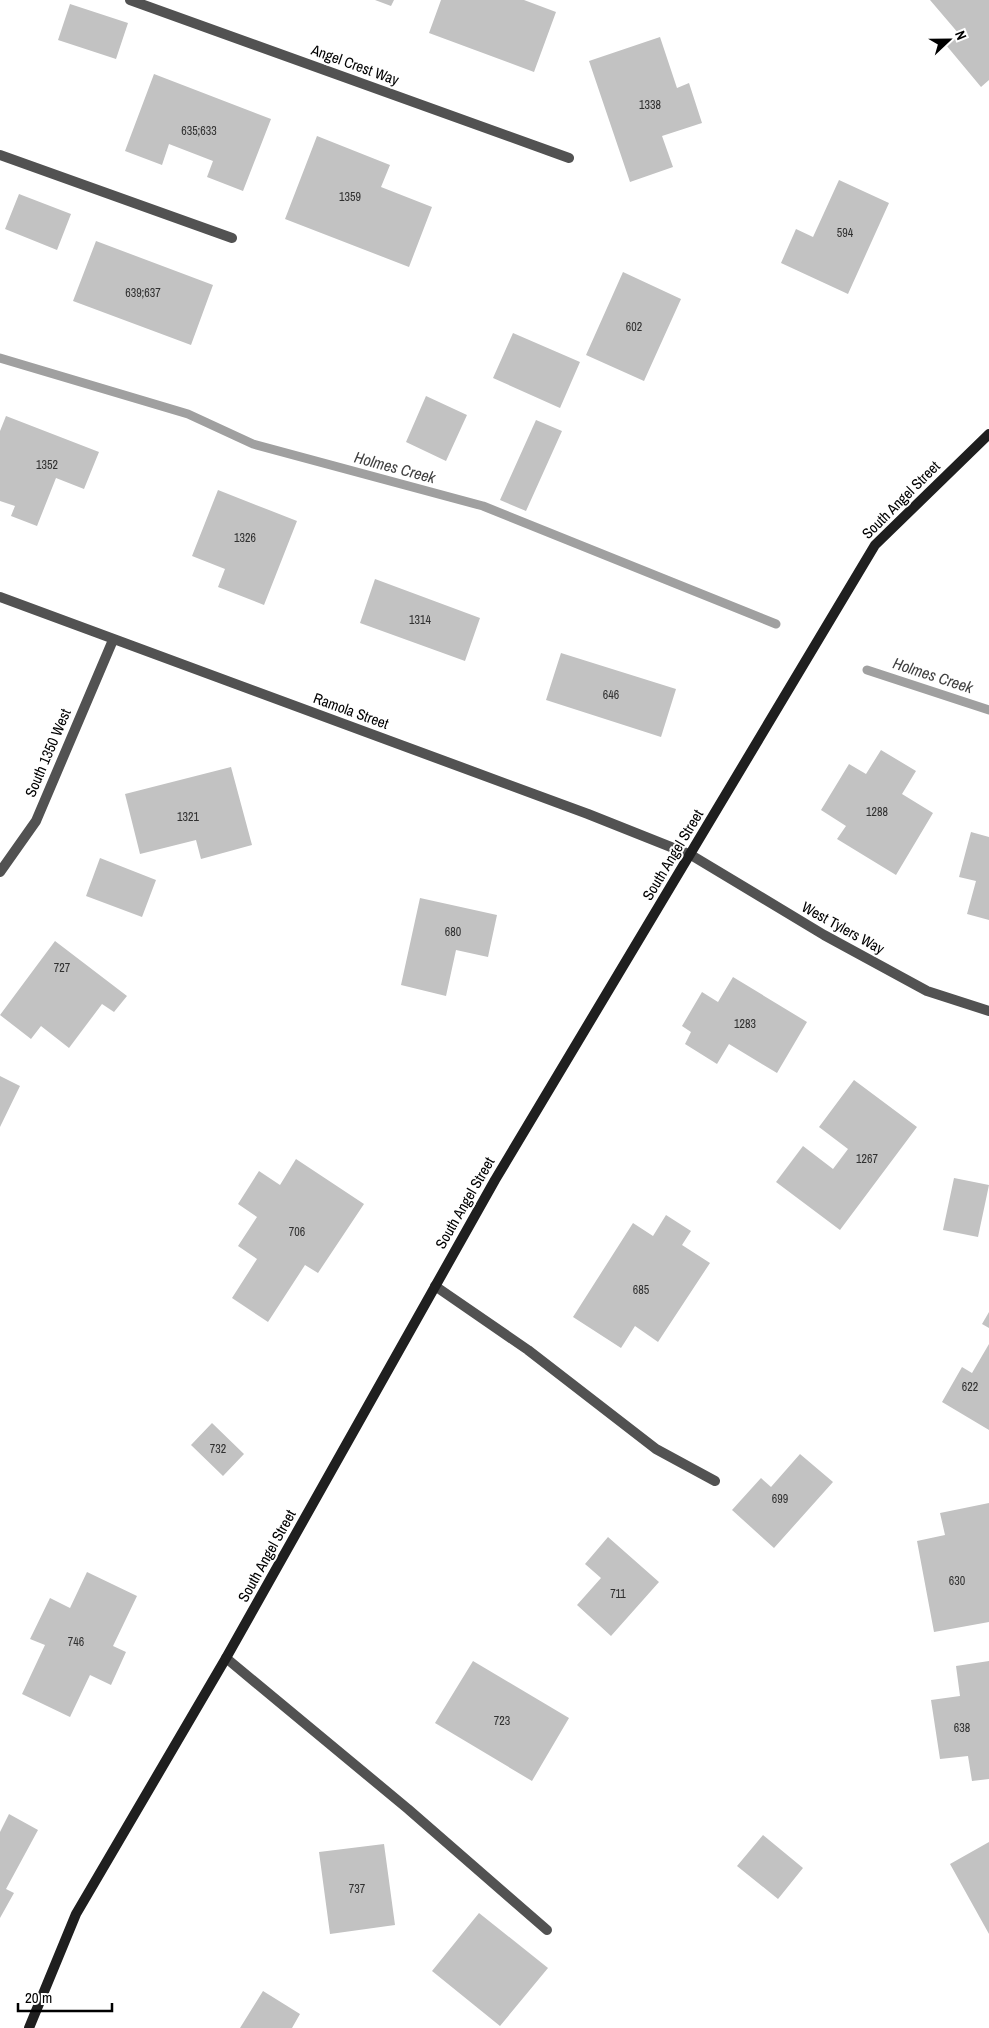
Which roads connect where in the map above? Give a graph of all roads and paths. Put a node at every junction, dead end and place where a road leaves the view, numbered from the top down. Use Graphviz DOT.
graph roads {
  1 [pos="130,0"];
  2 [pos="0,156"];
  3 [pos="569,158"];
  4 [pos="232,238"];
  5 [pos="989,434"];
  6 [pos="0,597"];
  7 [pos="113,640"];
  8 [pos="691,855"];
  9 [pos="0,872"];
  10 [pos="989,1011"];
  11 [pos="435,1286"];
  12 [pos="715,1481"];
  13 [pos="226,1658"];
  14 [pos="548,1930"];
  15 [pos="29,2028"];
  1 -- 3 [label="street, Angel Crest Way"];
  2 -- 4 [label="street"];
  5 -- 8 [label="street, South Angel Street"];
  6 -- 7 [label="street, Ramola Street"];
  7 -- 8 [label="street, Ramola Street"];
  7 -- 9 [label="street, South 1350 West"];
  8 -- 10 [label="street, West Tylers Way"];
  8 -- 11 [label="street, South Angel Street"];
  11 -- 12 [label="street"];
  11 -- 13 [label="street, South Angel Street"];
  13 -- 14 [label="street"];
  13 -- 15 [label="street, South Angel Street"];
}
